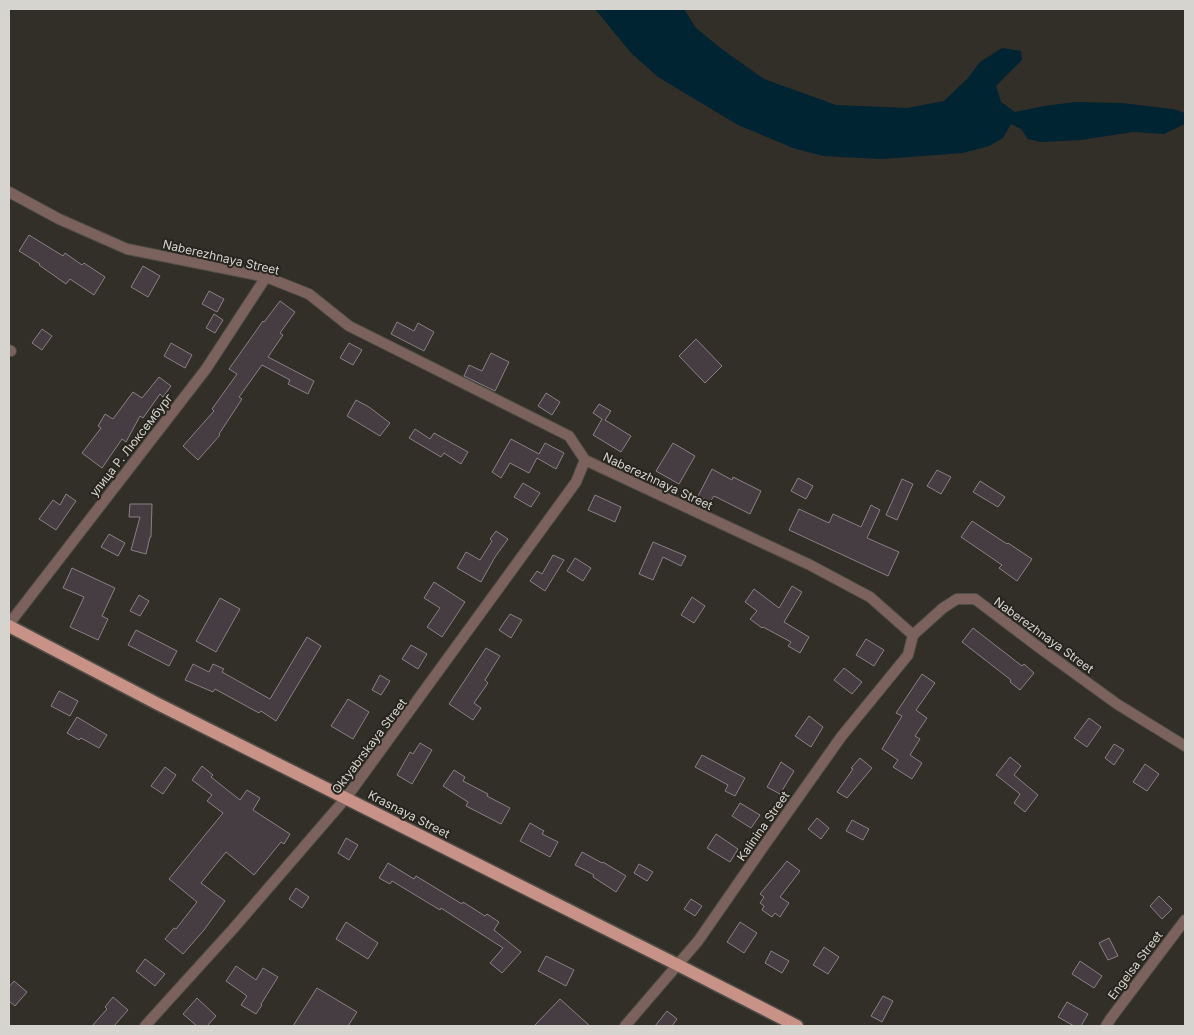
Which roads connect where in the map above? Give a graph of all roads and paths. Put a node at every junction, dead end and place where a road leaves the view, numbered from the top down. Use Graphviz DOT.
graph roads {
  1 [pos="9,192"];
  2 [pos="266,277"];
  3 [pos="585,460"];
  4 [pos="9,625"];
  5 [pos="913,635"];
  6 [pos="1185,746"];
  7 [pos="346,798"];
  8 [pos="1185,920"];
  9 [pos="678,965"];
  10 [pos="145,1026"];
  11 [pos="625,1026"];
  12 [pos="797,1026"];
  13 [pos="1106,1026"];
  1 -- 2 [label="street, Naberezhnaya Street"];
  2 -- 3 [label="street, Naberezhnaya Street"];
  2 -- 4 [label="street, улица Р. Люксембург"];
  3 -- 5 [label="street, Naberezhnaya Street"];
  3 -- 7 [label="street, Oktyabrskaya Street"];
  4 -- 7 [label="main road, Krasnaya Street"];
  5 -- 6 [label="street, Naberezhnaya Street"];
  5 -- 9 [label="street, Kalinina Street"];
  7 -- 9 [label="main road, Krasnaya Street"];
  7 -- 10 [label="street, Oktyabrskaya Street"];
  8 -- 13 [label="street, Engelsa Street"];
  9 -- 11 [label="street, Kalinina Street"];
  9 -- 12 [label="main road, Krasnaya Street"];
}
